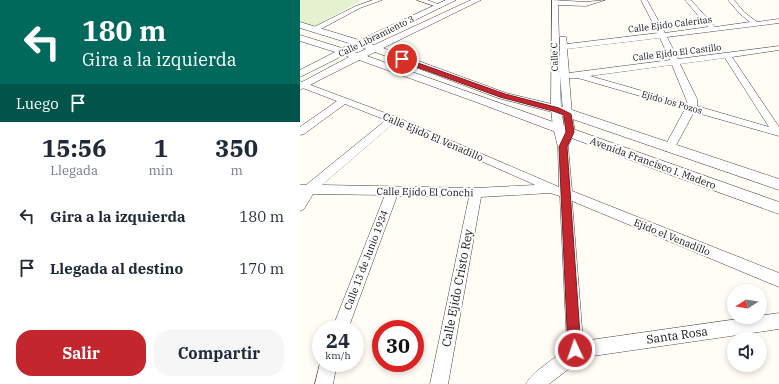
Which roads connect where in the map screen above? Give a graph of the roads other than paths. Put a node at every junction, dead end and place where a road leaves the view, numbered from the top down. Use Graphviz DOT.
graph roads {
  1 [pos="379,0"];
  2 [pos="420,0"];
  3 [pos="452,0"];
  4 [pos="477,0"];
  5 [pos="602,0"];
  6 [pos="644,0"];
  7 [pos="688,0"];
  8 [pos="731,0"];
  9 [pos="558,2"];
  10 [pos="440,6"];
  11 [pos="779,21"];
  12 [pos="300,24"];
  13 [pos="756,24"];
  14 [pos="314,29"];
  15 [pos="712,29"];
  16 [pos="663,36"];
  17 [pos="300,38"];
  18 [pos="559,38"];
  19 [pos="360,43"];
  20 [pos="564,47"];
  21 [pos="373,49"];
  22 [pos="778,50"];
  23 [pos="344,51"];
  24 [pos="358,56"];
  25 [pos="728,56"];
  26 [pos="676,63"];
  27 [pos="300,74"];
  28 [pos="578,75"];
  29 [pos="564,76"];
  30 [pos="301,85"];
  31 [pos="343,101"];
  32 [pos="690,108"];
  33 [pos="562,112"];
  34 [pos="393,119"];
  35 [pos="558,126"];
  36 [pos="300,132"];
  37 [pos="570,132"];
  38 [pos="779,133"];
  39 [pos="563,147"];
  40 [pos="669,148"];
  41 [pos="779,185"];
  42 [pos="550,188"];
  43 [pos="305,189"];
  44 [pos="393,191"];
  45 [pos="476,193"];
  46 [pos="565,193"];
  47 [pos="300,206"];
  48 [pos="779,208"];
  49 [pos="779,280"];
  50 [pos="343,320"];
  51 [pos="779,321"];
  52 [pos="575,350"];
  53 [pos="326,372"];
  54 [pos="324,384"];
  55 [pos="439,384"];
  56 [pos="535,384"];
  1 -- 14 [label="street"];
  2 -- 10 [label="street"];
  3 -- 10 [label="street, Calle Libramiento 3"];
  4 -- 21 [label="street, Calle Libramiento 3"];
  5 -- 9 [label="street"];
  6 -- 16 [label="street"];
  7 -- 15 [label="street"];
  8 -- 13 [label="street"];
  9 -- 18 [label="street, Calle C"];
  10 -- 19 [label="street, Calle Libramiento 3"];
  11 -- 13 [label="street, Calle Ejido Caleritas"];
  12 -- 14 [label="street, Avenida Francisco I. Madero"];
  13 -- 15 [label="street, Calle Ejido Caleritas"];
  14 -- 19 [label="street, Avenida Francisco I. Madero"];
  15 -- 16 [label="street, Calle Ejido Caleritas"];
  16 -- 20 [label="street, Calle Ejido Caleritas"];
  16 -- 26 [label="street"];
  17 -- 23 [label="street, Avenida Francisco I. Madero"];
  18 -- 20 [label="street, Calle C"];
  18 -- 33 [label="street, Calle C"];
  19 -- 21 [label="street, Avenida Francisco I. Madero"];
  19 -- 23 [label="street, Calle Libramiento 3"];
  20 -- 29 [label="street, Calle C"];
  21 -- 24 [label="street, Calle Libramiento 3"];
  21 -- 33 [label="street, Avenida Francisco I. Madero"];
  22 -- 25 [label="street, Calle Ejido El Castillo"];
  23 -- 24 [label="street, Avenida Francisco I. Madero"];
  23 -- 27 [label="street, Calle Libramiento 3"];
  24 -- 30 [label="street, Calle Libramiento 3"];
  24 -- 35 [label="street, Avenida Francisco I. Madero"];
  25 -- 26 [label="street, Calle Ejido El Castillo"];
  25 -- 38 [label="street"];
  26 -- 28 [label="street, Calle Ejido El Castillo"];
  26 -- 32 [label="street"];
  28 -- 29 [label="street, Ejido los Pozos"];
  28 -- 32 [label="street, Ejido los Pozos"];
  29 -- 33 [label="street, Calle C"];
  30 -- 31 [label="street, Calle Ejido El Venadillo"];
  31 -- 34 [label="street, Calle Ejido El Venadillo"];
  31 -- 36 [label="street"];
  32 -- 38 [label="street, Ejido los Pozos"];
  32 -- 40 [label="street"];
  33 -- 35 [label="street"];
  33 -- 37 [label="street"];
  33 -- 40 [label="street, Avenida Francisco I. Madero"];
  34 -- 42 [label="street, Calle Ejido El Venadillo"];
  34 -- 43 [label="street"];
  35 -- 37 [label="street, Avenida Francisco I. Madero"];
  35 -- 39 [label="street"];
  37 -- 39 [label="street"];
  37 -- 48 [label="street, Avenida Francisco I. Madero"];
  39 -- 46 [label="street"];
  40 -- 41 [label="street, Avenida Francisco I. Madero"];
  42 -- 45 [label="street, Calle Ejido El Conchi"];
  42 -- 46 [label="street, Calle Ejido El Venadillo"];
  43 -- 44 [label="street, Calle Ejido El Conchi"];
  43 -- 47 [label="street"];
  44 -- 45 [label="street, Calle Ejido El Conchi"];
  44 -- 50 [label="street, Calle 13 de Junio 1934"];
  45 -- 55 [label="street, Calle Ejido Cristo Rey"];
  46 -- 49 [label="street, Ejido el Venadillo"];
  46 -- 52 [label="street"];
  51 -- 52 [label="street, Santa Rosa"];
  52 -- 56 [label="street"];
  53 -- 54 [label="street"];
}
